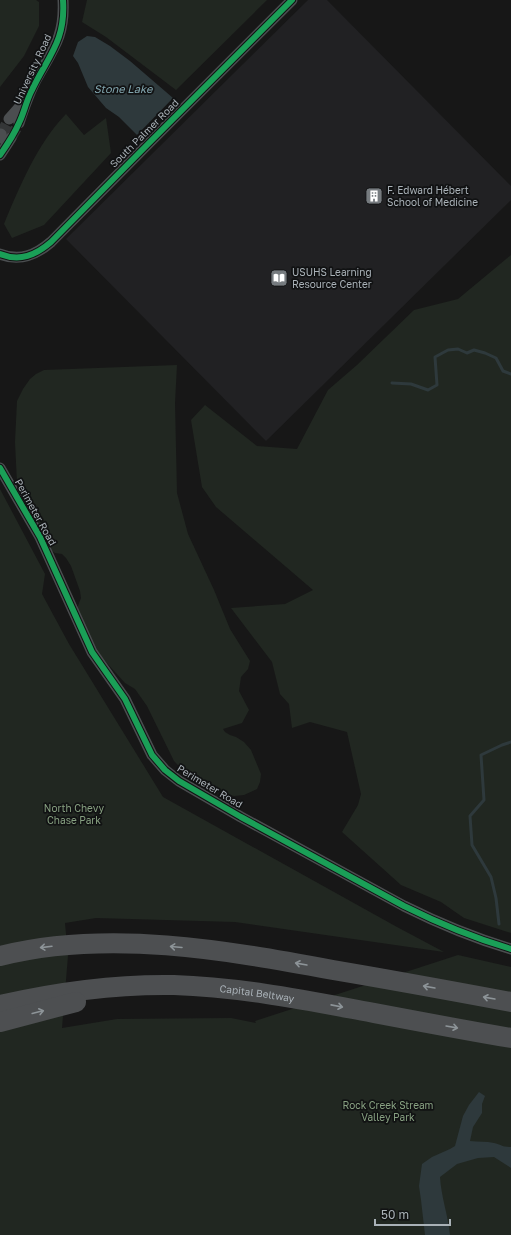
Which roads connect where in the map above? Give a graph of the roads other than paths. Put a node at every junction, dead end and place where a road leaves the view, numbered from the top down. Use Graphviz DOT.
graph roads {
  1 [pos="63,0"];
  2 [pos="292,0"];
  3 [pos="14,121"];
  4 [pos="4,137"];
  5 [pos="0,155"];
  6 [pos="0,254"];
  7 [pos="0,468"];
  8 [pos="511,949"];
  9 [pos="0,950"];
  10 [pos="21,950"];
  11 [pos="0,956"];
  12 [pos="173,985"];
  13 [pos="511,1002"];
  14 [pos="0,1005"];
  15 [pos="0,1022"];
  16 [pos="511,1038"];
  1 -- 3 [label="street, University Road"];
  2 -- 6 [label="street, South Palmer Road"];
  4 -- 5 [label="street"];
  7 -- 8 [label="street, Perimeter Road"];
  9 -- 10 [label="highway"];
  10 -- 11 [label="highway"];
  13 -- 10 [label="highway, one-way"];
  12 -- 14 [label="highway, Capital Beltway"];
  15 -- 12 [label="highway, one-way"];
  12 -- 16 [label="highway, Capital Beltway, one-way"];
}
